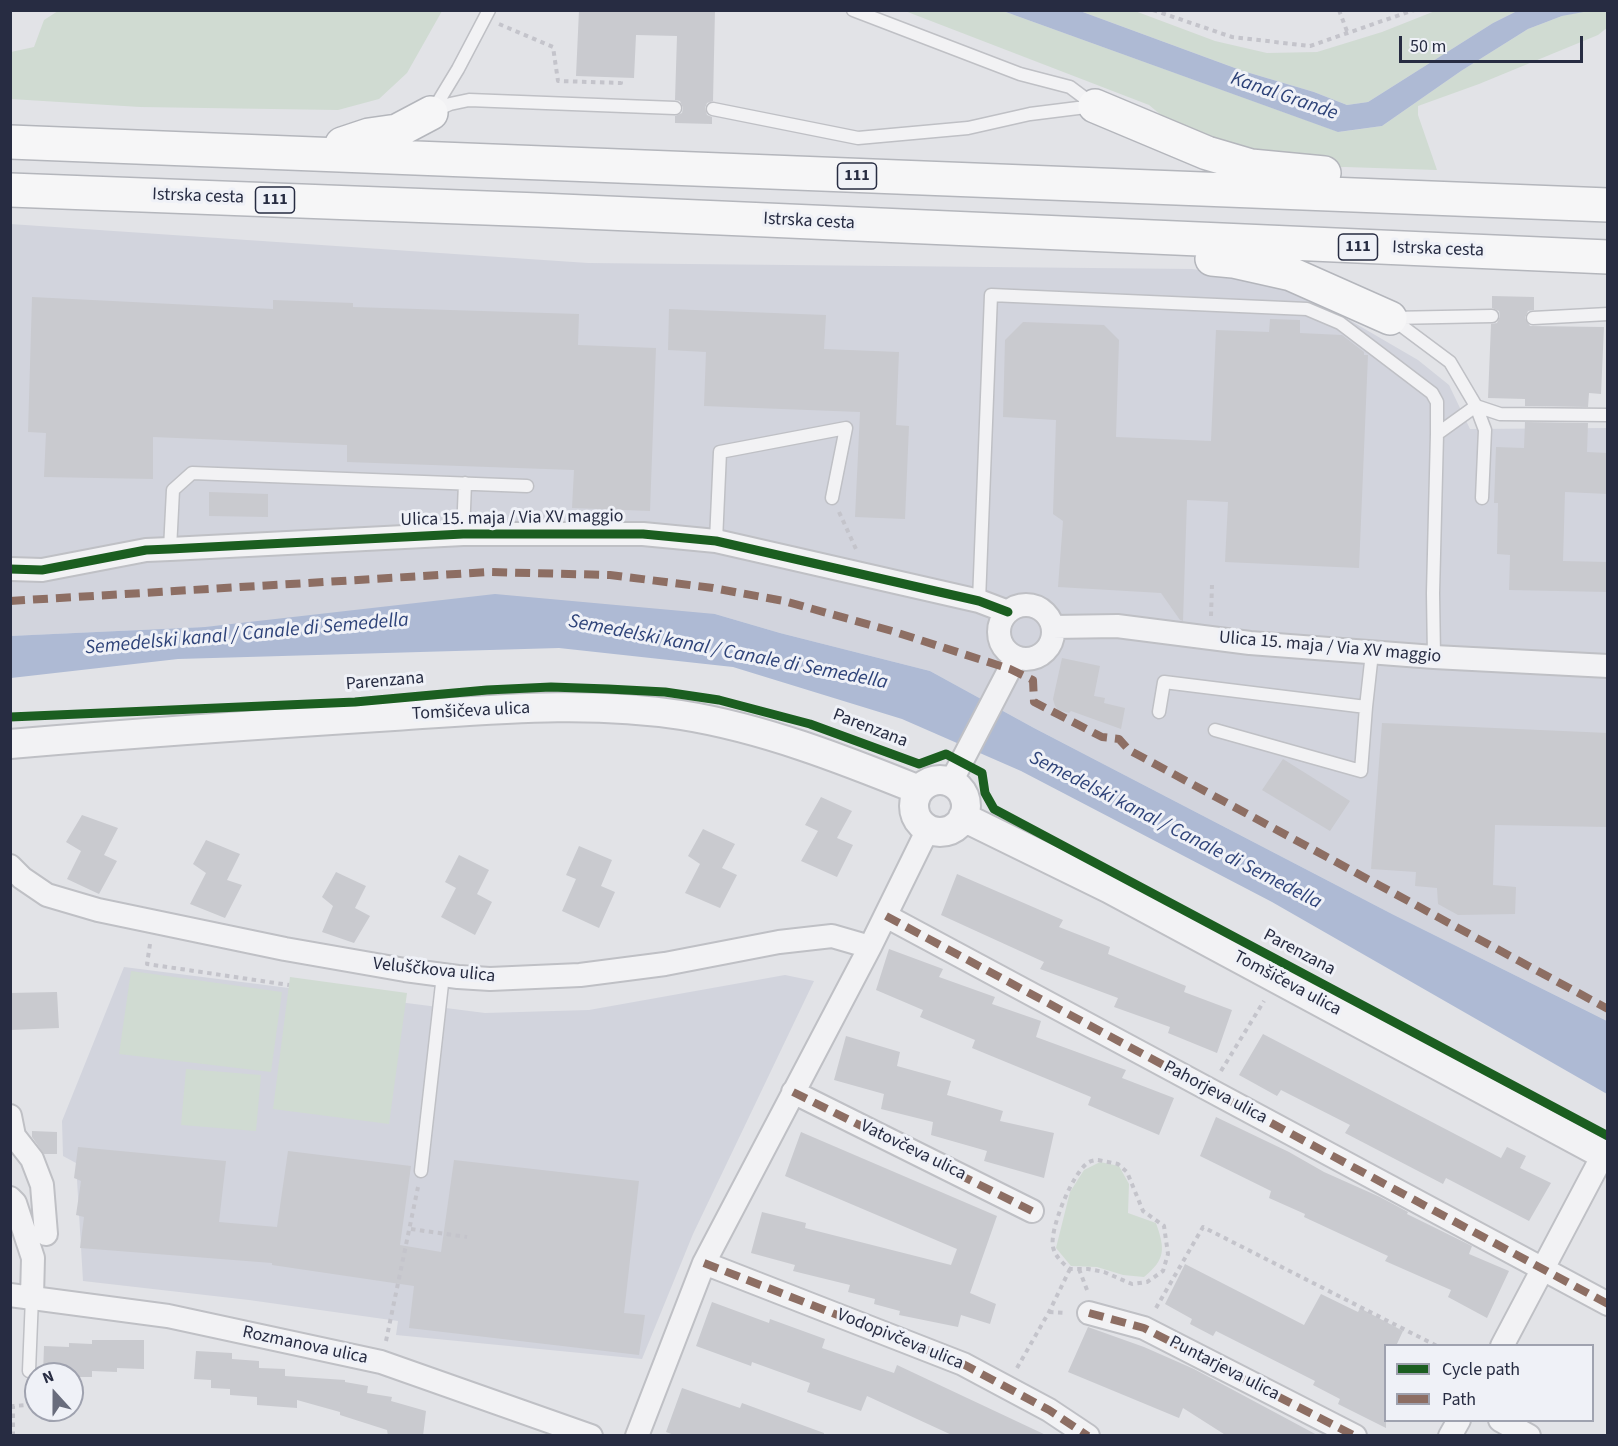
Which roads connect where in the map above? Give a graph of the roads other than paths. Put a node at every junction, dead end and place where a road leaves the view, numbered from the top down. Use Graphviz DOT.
graph roads {
  1 [pos="853,10"];
  2 [pos="487,14"];
  3 [pos="1095,106"];
  4 [pos="675,108"];
  5 [pos="712,109"];
  6 [pos="431,113"];
  7 [pos="10,142"];
  8 [pos="311,153"];
  9 [pos="10,190"];
  10 [pos="1404,197"];
  11 [pos="1608,205"];
  12 [pos="1108,236"];
  13 [pos="1608,257"];
  14 [pos="1608,314"];
  15 [pos="1491,316"];
  16 [pos="1390,318"];
  17 [pos="1533,318"];
  18 [pos="1476,406"];
  19 [pos="1608,415"];
  20 [pos="1437,434"];
  21 [pos="465,483"];
  22 [pos="527,486"];
  23 [pos="832,498"];
  24 [pos="1482,498"];
  25 [pos="463,534"];
  26 [pos="716,541"];
  27 [pos="170,549"];
  28 [pos="10,569"];
  29 [pos="979,601"];
  30 [pos="1008,612"];
  31 [pos="1053,627"];
  32 [pos="1372,653"];
  33 [pos="1016,657"];
  34 [pos="1434,657"];
  35 [pos="1608,666"];
  36 [pos="1366,706"];
  37 [pos="1159,712"];
  38 [pos="1215,730"];
  39 [pos="10,744"];
  40 [pos="951,782"];
  41 [pos="919,790"];
  42 [pos="963,817"];
  43 [pos="928,829"];
  44 [pos="10,866"];
  45 [pos="886,916"];
  46 [pos="870,947"];
  47 [pos="443,975"];
  48 [pos="793,1092"];
  49 [pos="10,1116"];
  50 [pos="1606,1156"];
  51 [pos="420,1176"];
  52 [pos="10,1198"];
  53 [pos="1032,1211"];
  54 [pos="46,1234"];
  55 [pos="704,1263"];
  56 [pos="1544,1270"];
  57 [pos="21,1296"];
  58 [pos="1608,1304"];
  59 [pos="1089,1313"];
  60 [pos="1503,1344"];
  61 [pos="27,1362"];
  62 [pos="1459,1422"];
  63 [pos="1504,1422"];
  64 [pos="591,1436"];
  65 [pos="637,1436"];
  66 [pos="1088,1436"];
  67 [pos="1355,1436"];
  68 [pos="1450,1436"];
  69 [pos="1529,1436"];
  1 -- 3 [label="lane"];
  2 -- 6 [label="lane"];
  3 -- 5 [label="lane"];
  3 -- 10 [label="highway"];
  4 -- 6 [label="lane"];
  6 -- 8 [label="highway"];
  7 -- 8 [label="highway, 111"];
  8 -- 10 [label="highway, 111"];
  9 -- 12 [label="highway, Istrska cesta / 111"];
  10 -- 11 [label="highway, 111"];
  12 -- 13 [label="highway, Istrska cesta / 111"];
  12 -- 16 [label="highway"];
  14 -- 17 [label="lane"];
  15 -- 16 [label="lane"];
  16 -- 18 [label="lane"];
  18 -- 19 [label="lane"];
  18 -- 20 [label="lane"];
  18 -- 24 [label="lane"];
  20 -- 29 [label="lane"];
  20 -- 34 [label="lane"];
  21 -- 22 [label="lane"];
  21 -- 25 [label="lane"];
  21 -- 27 [label="lane"];
  23 -- 26 [label="lane"];
  25 -- 26 [label="street, Ulica 15. maja / Via XV maggio"];
  25 -- 27 [label="street, Ulica 15. maja / Via XV maggio"];
  26 -- 29 [label="street, Ulica 15. maja / Via XV maggio"];
  27 -- 28 [label="street, Ulica 15. maja / Via XV maggio"];
  29 -- 30 [label="street, Ulica 15. maja / Via XV maggio"];
  30 -- 31 [label="street"];
  30 -- 33 [label="street"];
  31 -- 32 [label="street, Ulica 15. maja / Via XV maggio"];
  31 -- 33 [label="street"];
  32 -- 34 [label="street, Ulica 15. maja / Via XV maggio"];
  32 -- 36 [label="lane"];
  33 -- 40 [label="street"];
  34 -- 35 [label="street, Ulica 15. maja / Via XV maggio"];
  36 -- 37 [label="lane"];
  36 -- 38 [label="lane"];
  39 -- 41 [label="street, Tomšičeva ulica"];
  40 -- 41 [label="street"];
  40 -- 42 [label="street"];
  41 -- 43 [label="street"];
  42 -- 43 [label="street"];
  42 -- 50 [label="street, Tomšičeva ulica"];
  43 -- 45 [label="street"];
  44 -- 47 [label="street, Veluščkova ulica"];
  45 -- 46 [label="street"];
  45 -- 56 [label="street, Pahorjeva ulica"];
  46 -- 47 [label="street, Veluščkova ulica"];
  46 -- 48 [label="street"];
  47 -- 51 [label="lane"];
  48 -- 53 [label="street, Vatovčeva ulica"];
  48 -- 55 [label="street"];
  49 -- 54 [label="street"];
  50 -- 56 [label="street"];
  52 -- 57 [label="street"];
  55 -- 65 [label="street"];
  55 -- 66 [label="street, Vodopivčeva ulica"];
  56 -- 58 [label="street, Pahorjeva ulica"];
  56 -- 60 [label="street"];
  57 -- 61 [label="lane"];
  57 -- 64 [label="street, Rozmanova ulica"];
  59 -- 67 [label="street, Puntarjeva ulica"];
  62 -- 68 [label="street"];
  63 -- 69 [label="street"];
}
